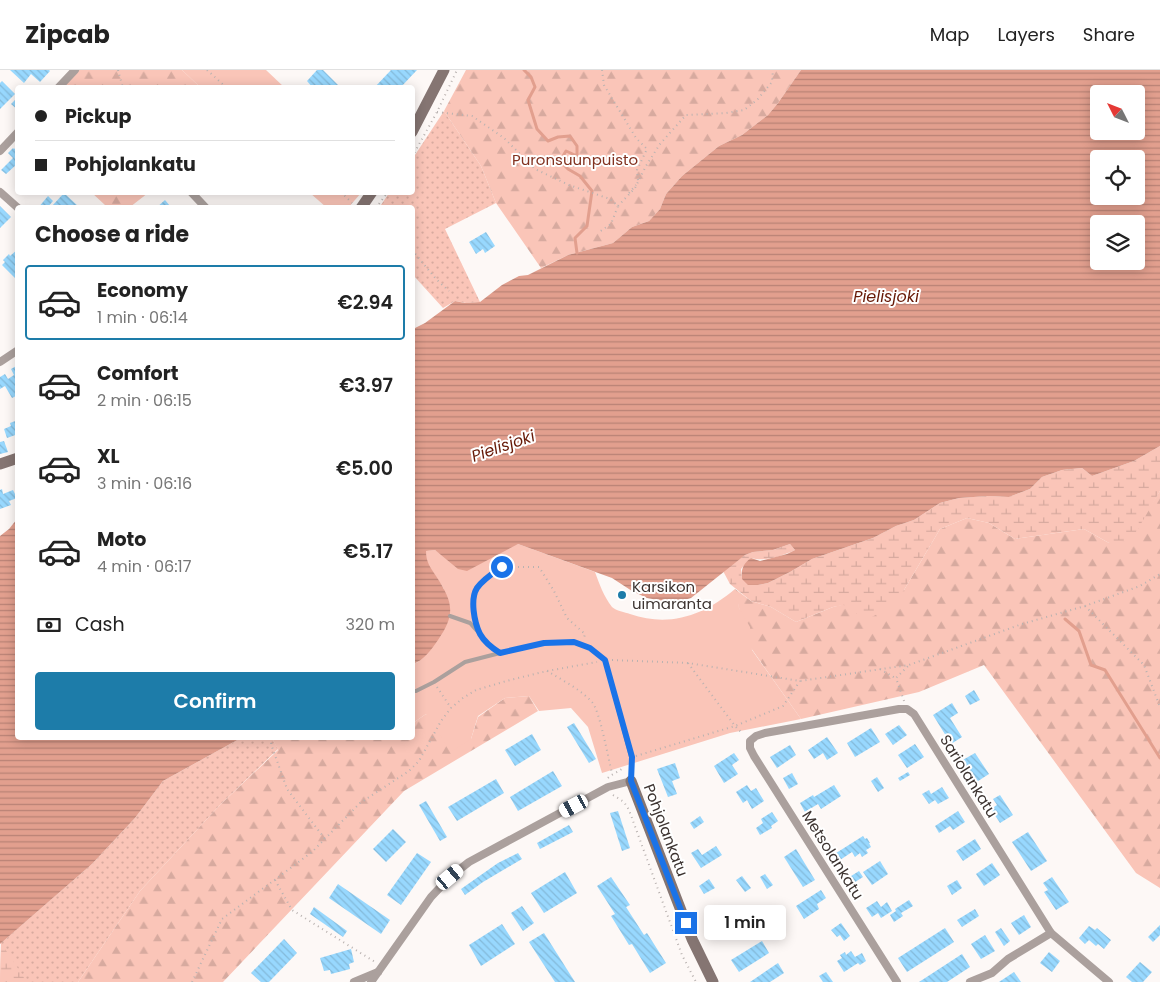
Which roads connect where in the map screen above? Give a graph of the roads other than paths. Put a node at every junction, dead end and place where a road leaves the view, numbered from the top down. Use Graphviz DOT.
graph roads {
  1 [pos="75,70"];
  2 [pos="444,70"];
  3 [pos="61,85"];
  4 [pos="415,127"];
  5 [pos="15,135"];
  6 [pos="0,151"];
  7 [pos="0,192"];
  8 [pos="195,195"];
  9 [pos="15,205"];
  10 [pos="203,205"];
  11 [pos="15,352"];
  12 [pos="0,362"];
  13 [pos="15,459"];
  14 [pos="0,464"];
  15 [pos="502,567"];
  16 [pos="450,616"];
  17 [pos="480,633"];
  18 [pos="500,653"];
  19 [pos="415,691"];
  20 [pos="907,709"];
  21 [pos="631,781"];
  22 [pos="1051,933"];
  23 [pos="380,969"];
  24 [pos="354,982"];
  25 [pos="371,982"];
  26 [pos="713,982"];
  27 [pos="897,982"];
  28 [pos="970,982"];
  29 [pos="1109,982"];
  1 -- 3 [label="street"];
  2 -- 4 [label="street"];
  5 -- 6 [label="street"];
  7 -- 9 [label="street"];
  8 -- 10 [label="street"];
  11 -- 12 [label="street"];
  13 -- 14 [label="street"];
  15 -- 17 [label="lane"];
  16 -- 17 [label="lane"];
  17 -- 18 [label="lane"];
  18 -- 19 [label="lane"];
  18 -- 21 [label="lane, Pohjolankatu"];
  20 -- 22 [label="street, Sariolankatu"];
  20 -- 27 [label="street, Metsolankatu"];
  21 -- 23 [label="street"];
  21 -- 26 [label="street, Pohjolankatu"];
  22 -- 28 [label="street"];
  22 -- 29 [label="street, Sariolankatu"];
  23 -- 24 [label="street"];
  23 -- 25 [label="street"];
}
